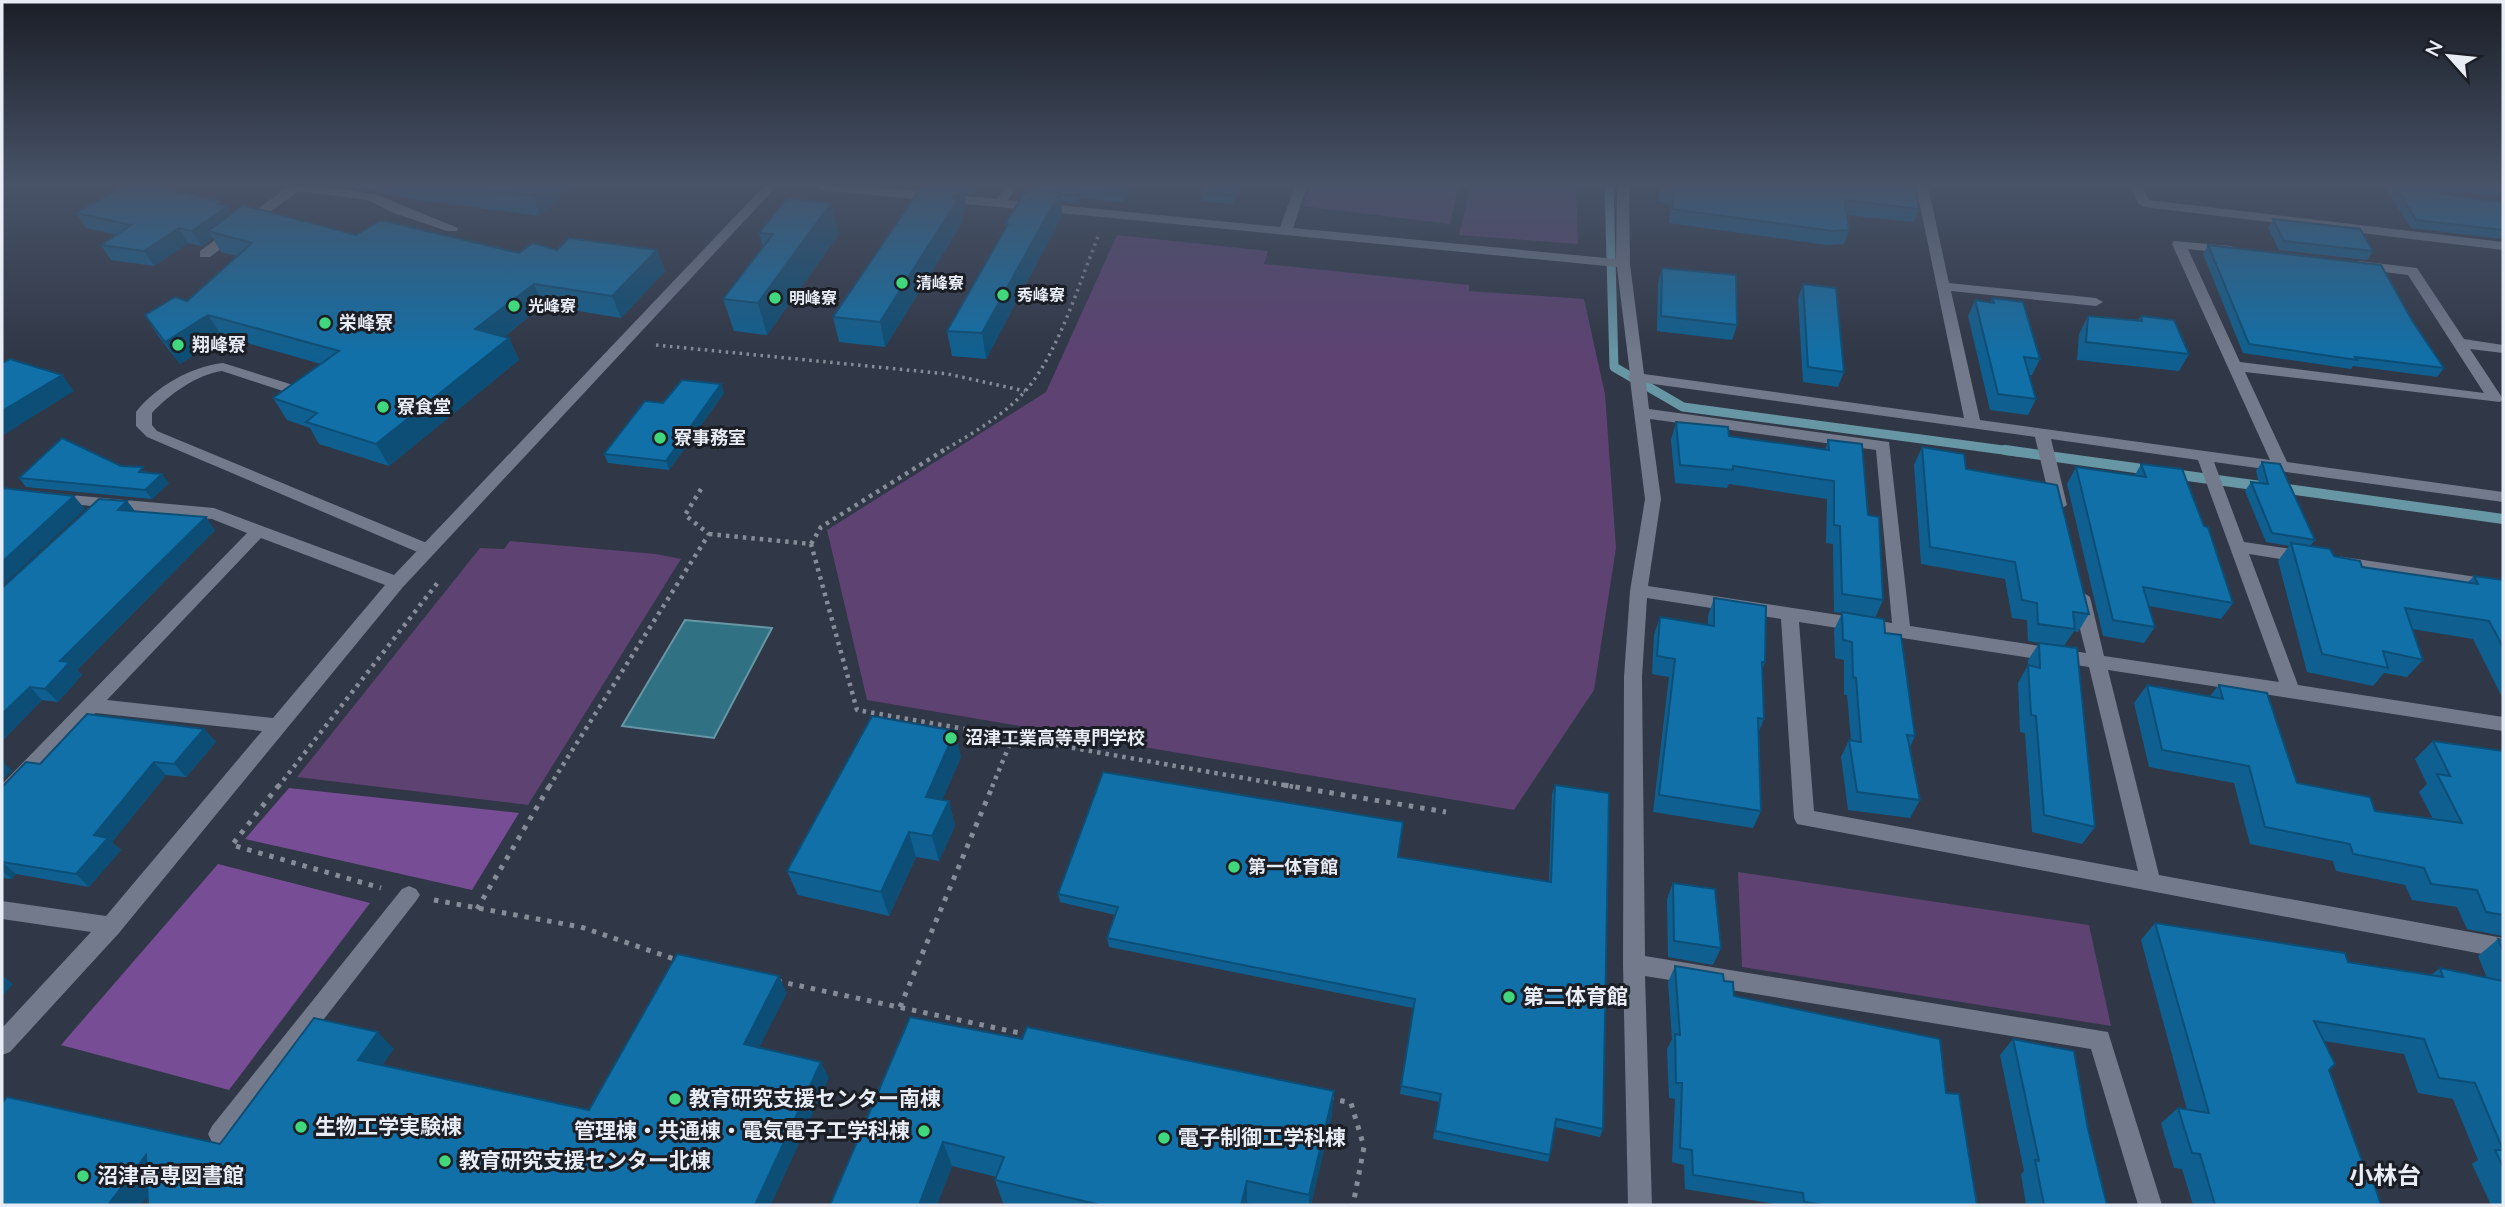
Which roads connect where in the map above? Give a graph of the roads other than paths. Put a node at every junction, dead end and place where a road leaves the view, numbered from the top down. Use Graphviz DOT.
graph roads {
  1 [pos="221,242"];
  2 [pos="716,242"];
  3 [pos="1394,242"];
  4 [pos="1623,242"];
  5 [pos="1934,242"];
  6 [pos="2472,242"];
  7 [pos="2503,246"];
  8 [pos="2248,252"];
  9 [pos="205,254"];
  10 [pos="2344,263"];
  11 [pos="1623,264"];
  12 [pos="1943,286"];
  13 [pos="2096,302"];
  14 [pos="2458,343"];
  15 [pos="2503,349"];
  16 [pos="2235,366"];
  17 [pos="1635,377"];
  18 [pos="304,393"];
  19 [pos="1640,413"];
  20 [pos="1973,424"];
  21 [pos="2042,434"];
  22 [pos="2204,456"];
  23 [pos="2281,467"];
  24 [pos="38,495"];
  25 [pos="2503,497"];
  26 [pos="105,503"];
  27 [pos="86,521"];
  28 [pos="2064,528"];
  29 [pos="257,532"];
  30 [pos="2239,547"];
  31 [pos="428,550"];
  32 [pos="2077,581"];
  33 [pos="397,583"];
  34 [pos="2503,587"];
  35 [pos="1639,591"];
  36 [pos="1790,616"];
  37 [pos="1902,632"];
  38 [pos="2096,662"];
  39 [pos="2291,691"];
  40 [pos="91,705"];
  41 [pos="2503,724"];
  42 [pos="279,726"];
  43 [pos="2,797"];
  44 [pos="2151,883"];
  45 [pos="409,895"];
  46 [pos="2,910"];
  47 [pos="111,926"];
  48 [pos="2503,948"];
  49 [pos="1634,964"];
  50 [pos="2,1044"];
  51 [pos="220,1134"];
  52 [pos="1640,1205"];
  53 [pos="2150,1205"];
  1 -- 9 [label="street"];
  2 -- 31 [label="street"];
  3 -- 11 [label="street"];
  4 -- 11 [label="street"];
  5 -- 12 [label="street"];
  6 -- 7 [label="street"];
  8 -- 16 [label="street"];
  10 -- 14 [label="street"];
  11 -- 17 [label="street"];
  12 -- 13 [label="street"];
  12 -- 20 [label="street"];
  14 -- 15 [label="street"];
  14 -- 16 [label="street"];
  16 -- 23 [label="street"];
  17 -- 19 [label="street"];
  17 -- 20 [label="street"];
  18 -- 31 [label="street"];
  19 -- 35 [label="street"];
  19 -- 37 [label="street"];
  20 -- 21 [label="street"];
  21 -- 22 [label="street"];
  21 -- 28 [label="street"];
  22 -- 23 [label="street"];
  22 -- 30 [label="street"];
  23 -- 25 [label="street"];
  24 -- 26 [label="street"];
  26 -- 27 [label="street"];
  26 -- 29 [label="street"];
  29 -- 33 [label="street"];
  29 -- 40 [label="street"];
  30 -- 34 [label="street"];
  30 -- 39 [label="street"];
  31 -- 33 [label="street"];
  32 -- 38 [label="street"];
  33 -- 42 [label="street"];
  35 -- 36 [label="street"];
  35 -- 49 [label="street"];
  36 -- 37 [label="street"];
  36 -- 44 [label="street"];
  37 -- 38 [label="street"];
  38 -- 39 [label="street"];
  38 -- 44 [label="street"];
  39 -- 41 [label="street"];
  40 -- 42 [label="street"];
  40 -- 43 [label="street"];
  42 -- 47 [label="street"];
  44 -- 48 [label="street"];
  45 -- 51 [label="street"];
  46 -- 47 [label="street"];
  47 -- 50 [label="street"];
  49 -- 52 [label="street"];
  49 -- 53 [label="street"];
}
